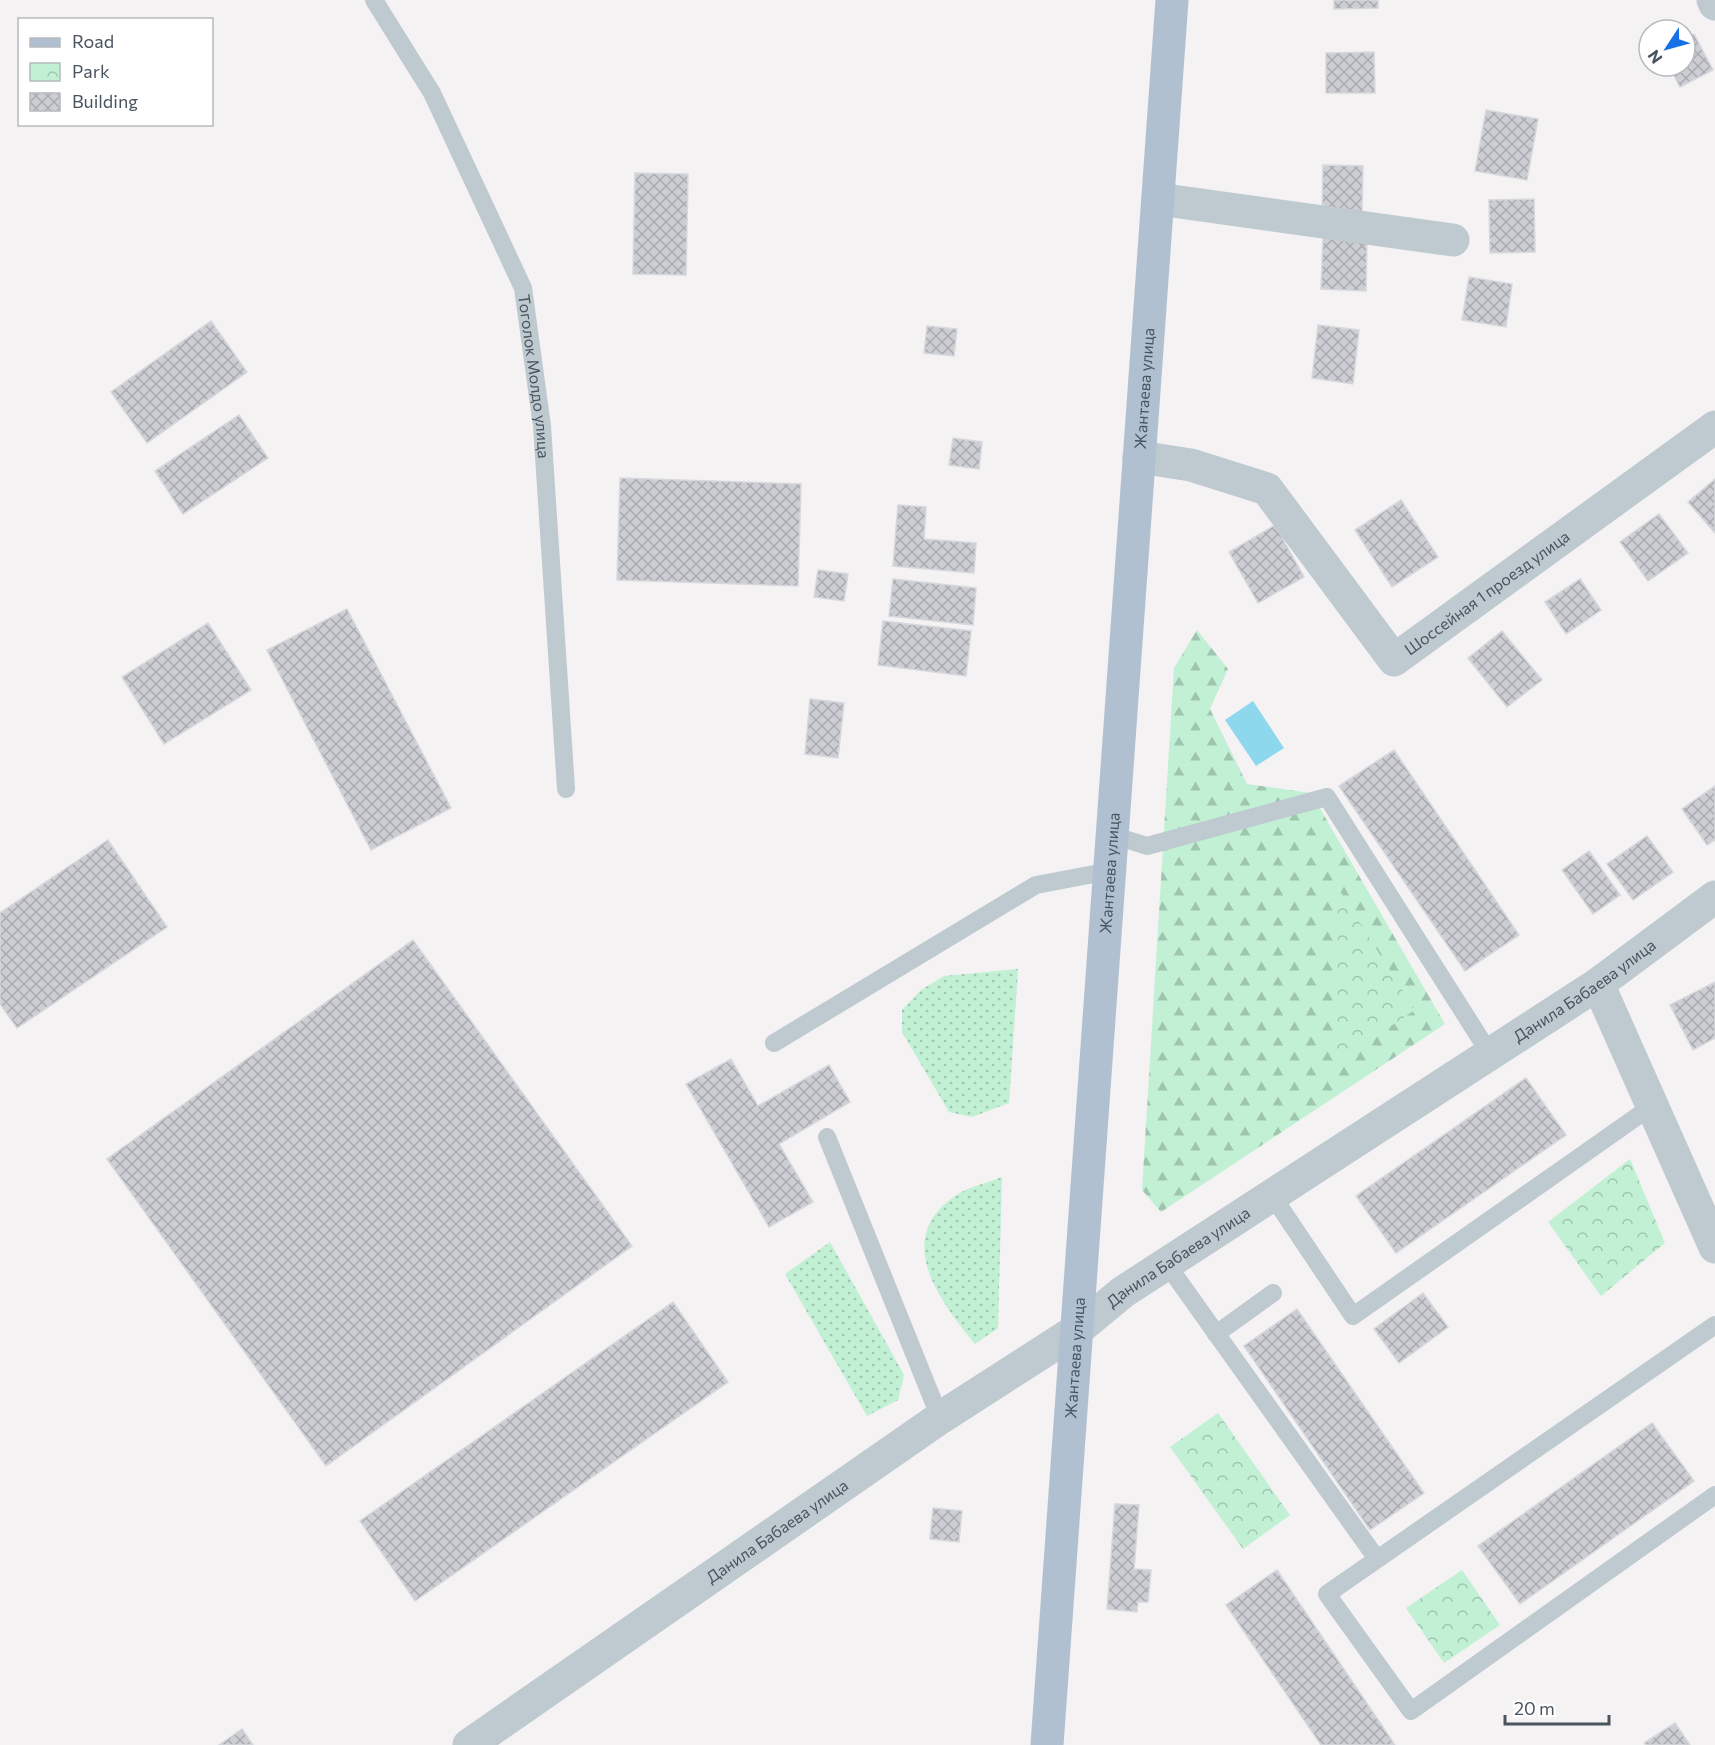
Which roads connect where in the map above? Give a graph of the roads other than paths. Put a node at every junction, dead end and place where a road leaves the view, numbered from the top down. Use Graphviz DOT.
graph roads {
  1 [pos="374,0"];
  2 [pos="1172,0"];
  3 [pos="1713,0"];
  4 [pos="1715,4"];
  5 [pos="1158,199"];
  6 [pos="1453,240"];
  7 [pos="1715,427"];
  8 [pos="1139,457"];
  9 [pos="566,789"];
  10 [pos="1112,835"];
  11 [pos="1110,871"];
  12 [pos="1715,897"];
  13 [pos="1598,984"];
  14 [pos="774,1042"];
  15 [pos="1490,1054"];
  16 [pos="1652,1106"];
  17 [pos="827,1137"];
  18 [pos="1272,1196"];
  19 [pos="1715,1247"];
  20 [pos="1167,1263"];
  21 [pos="1273,1293"];
  22 [pos="1715,1325"];
  23 [pos="1077,1330"];
  24 [pos="1216,1334"];
  25 [pos="940,1418"];
  26 [pos="1715,1495"];
  27 [pos="1377,1560"];
  28 [pos="469,1745"];
  29 [pos="1047,1745"];
  1 -- 9 [label="lane, Тоголок Молдо улица"];
  2 -- 5 [label="main road, Жантаева улица"];
  3 -- 4 [label="street"];
  5 -- 6 [label="street"];
  5 -- 8 [label="main road, Жантаева улица"];
  7 -- 8 [label="street, Шоссейная 1 проезд улица"];
  8 -- 10 [label="main road, Жантаева улица"];
  10 -- 11 [label="main road, Жантаева улица"];
  10 -- 15 [label="lane"];
  11 -- 14 [label="lane"];
  11 -- 23 [label="main road, Жантаева улица"];
  12 -- 13 [label="street, Данила Бабаева улица"];
  13 -- 15 [label="street, Данила Бабаева улица"];
  13 -- 16 [label="street"];
  15 -- 18 [label="street, Данила Бабаева улица"];
  16 -- 18 [label="lane"];
  16 -- 19 [label="street"];
  17 -- 25 [label="lane"];
  18 -- 20 [label="street, Данила Бабаева улица"];
  20 -- 23 [label="street, Данила Бабаева улица"];
  20 -- 24 [label="lane"];
  21 -- 24 [label="lane"];
  22 -- 27 [label="lane"];
  23 -- 25 [label="street, Данила Бабаева улица"];
  23 -- 29 [label="main road, Жантаева улица"];
  24 -- 27 [label="lane"];
  25 -- 28 [label="street, Данила Бабаева улица"];
  26 -- 27 [label="lane"];
}
